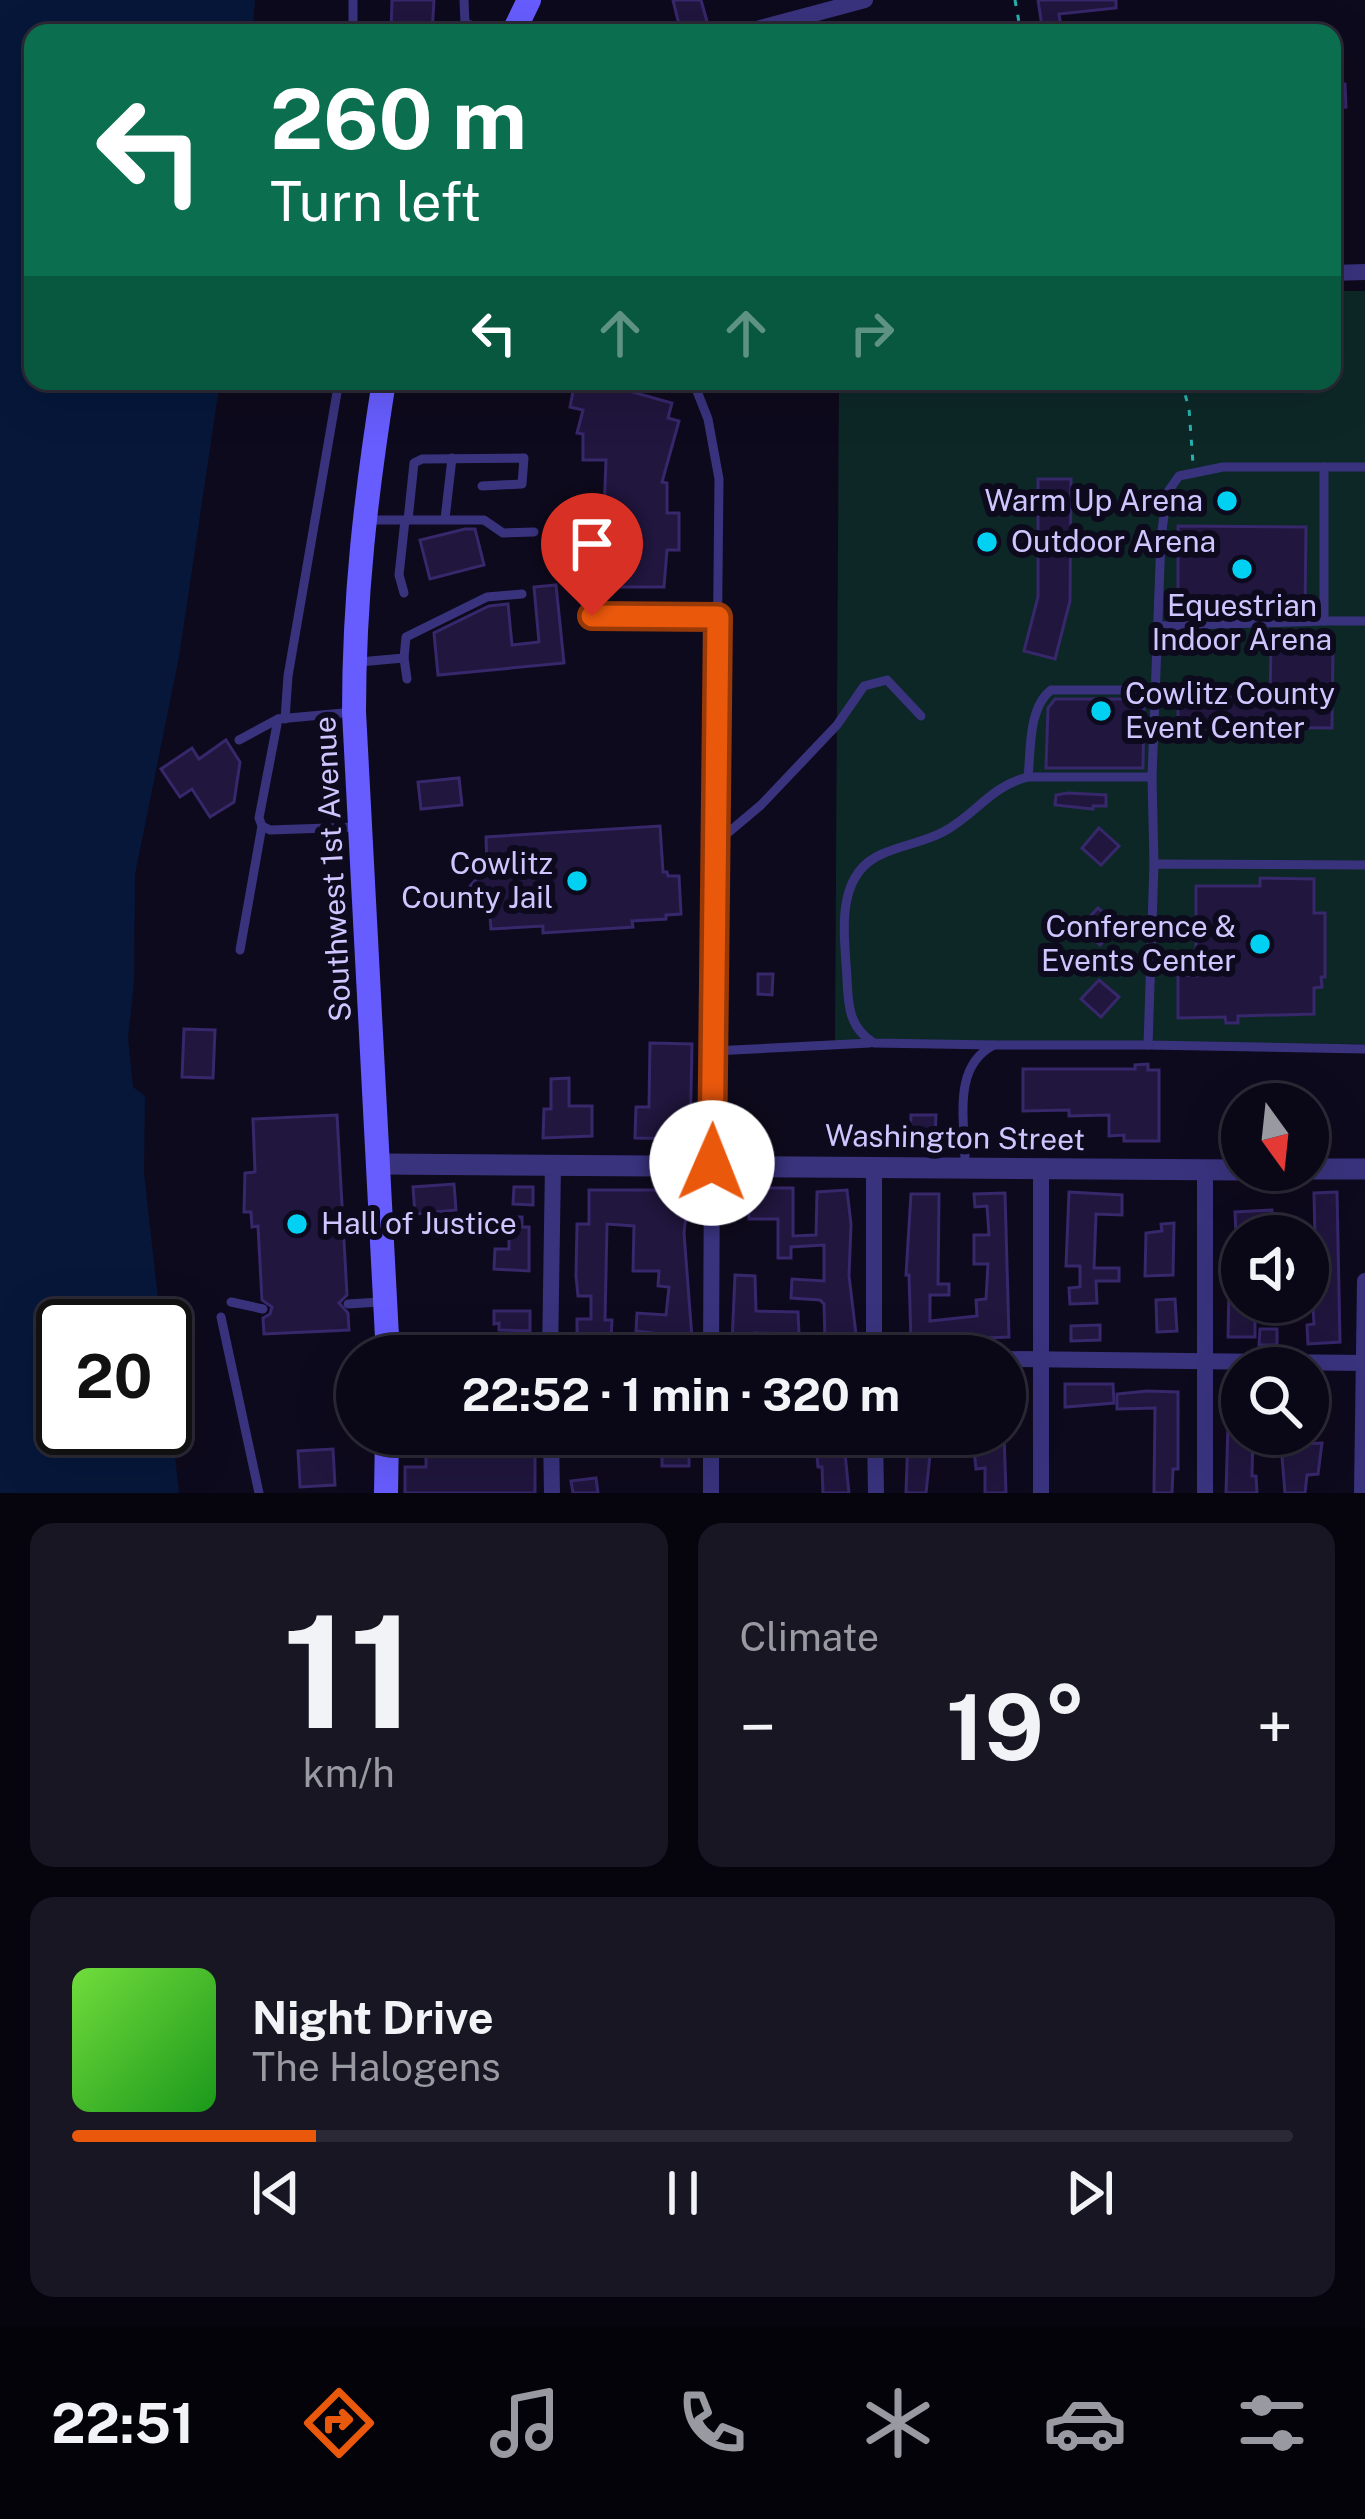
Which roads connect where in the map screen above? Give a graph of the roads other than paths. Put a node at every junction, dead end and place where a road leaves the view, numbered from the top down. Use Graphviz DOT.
graph roads {
  1 [pos="865,0"];
  2 [pos="776,24"];
  3 [pos="338,390"];
  4 [pos="383,390"];
  5 [pos="697,390"];
  6 [pos="452,458"];
  7 [pos="1324,467"];
  8 [pos="1365,467"];
  9 [pos="482,486"];
  10 [pos="445,519"];
  11 [pos="362,520"];
  12 [pos="406,520"];
  13 [pos="534,532"];
  14 [pos="404,593"];
  15 [pos="523,594"];
  16 [pos="592,616"];
  17 [pos="718,617"];
  18 [pos="1324,621"];
  19 [pos="1365,621"];
  20 [pos="1158,626"];
  21 [pos="404,658"];
  22 [pos="354,663"];
  23 [pos="406,679"];
  24 [pos="1156,690"];
  25 [pos="354,712"];
  26 [pos="921,716"];
  27 [pos="282,719"];
  28 [pos="239,740"];
  29 [pos="1028,777"];
  30 [pos="1152,777"];
  31 [pos="262,826"];
  32 [pos="361,827"];
  33 [pos="717,842"];
  34 [pos="1154,864"];
  35 [pos="1365,865"];
  36 [pos="240,950"];
  37 [pos="874,1042"];
  38 [pos="994,1045"];
  39 [pos="1148,1045"];
  40 [pos="1365,1049"];
  41 [pos="713,1051"];
  42 [pos="380,1163"];
  43 [pos="712,1163"];
  44 [pos="553,1164"];
  45 [pos="874,1167"];
  46 [pos="965,1168"];
  47 [pos="1329,1169"];
  48 [pos="1365,1169"];
  49 [pos="1041,1170"];
  50 [pos="1205,1170"];
  51 [pos="1221,1170"];
  52 [pos="1365,1281"];
  53 [pos="231,1302"];
  54 [pos="386,1302"];
  55 [pos="348,1304"];
  56 [pos="263,1309"];
  57 [pos="221,1317"];
  58 [pos="387,1335"];
  59 [pos="550,1335"];
  60 [pos="711,1335"];
  61 [pos="874,1335"];
  62 [pos="1026,1360"];
  63 [pos="1040,1360"];
  64 [pos="1203,1360"];
  65 [pos="1364,1363"];
  66 [pos="1364,1401"];
  67 [pos="1364,1441"];
  68 [pos="387,1455"];
  69 [pos="551,1455"];
  70 [pos="711,1455"];
  71 [pos="875,1455"];
  72 [pos="259,1493"];
  73 [pos="386,1493"];
  74 [pos="552,1493"];
  75 [pos="711,1493"];
  76 [pos="876,1493"];
  77 [pos="1041,1493"];
  78 [pos="1205,1493"];
  79 [pos="1363,1493"];
  1 -- 2 [label="street"];
  3 -- 27 [label="lane"];
  4 -- 11 [label="main road, Southwest 1st Avenue"];
  5 -- 17 [label="lane"];
  6 -- 9 [label="lane"];
  6 -- 10 [label="lane"];
  6 -- 12 [label="lane"];
  7 -- 8 [label="lane"];
  7 -- 18 [label="lane"];
  7 -- 20 [label="lane"];
  10 -- 12 [label="lane"];
  10 -- 13 [label="lane"];
  11 -- 12 [label="lane"];
  11 -- 22 [label="main road, Southwest 1st Avenue"];
  12 -- 14 [label="lane"];
  15 -- 21 [label="lane"];
  16 -- 17 [label="lane"];
  17 -- 33 [label="lane"];
  18 -- 19 [label="lane"];
  18 -- 20 [label="lane"];
  20 -- 24 [label="lane"];
  21 -- 22 [label="lane"];
  21 -- 23 [label="lane"];
  22 -- 25 [label="main road, Southwest 1st Avenue"];
  24 -- 29 [label="lane"];
  24 -- 30 [label="lane"];
  25 -- 27 [label="lane"];
  25 -- 32 [label="main road, Southwest 1st Avenue"];
  26 -- 33 [label="lane"];
  27 -- 28 [label="lane"];
  27 -- 31 [label="lane"];
  29 -- 30 [label="lane"];
  29 -- 37 [label="lane"];
  30 -- 34 [label="lane"];
  31 -- 32 [label="lane"];
  31 -- 36 [label="lane"];
  32 -- 42 [label="main road, Southwest 1st Avenue"];
  33 -- 41 [label="lane"];
  34 -- 35 [label="lane"];
  34 -- 39 [label="lane"];
  37 -- 38 [label="lane"];
  37 -- 41 [label="lane"];
  38 -- 39 [label="lane"];
  38 -- 46 [label="lane"];
  39 -- 40 [label="lane"];
  41 -- 43 [label="lane"];
  42 -- 44 [label="street, Washington Street"];
  42 -- 54 [label="main road, Southwest 1st Avenue"];
  43 -- 44 [label="street, Washington Street"];
  43 -- 45 [label="street, Washington Street"];
  43 -- 60 [label="street"];
  44 -- 59 [label="street"];
  45 -- 46 [label="street, Washington Street"];
  45 -- 61 [label="street"];
  46 -- 49 [label="street, Washington Street"];
  47 -- 48 [label="street"];
  49 -- 50 [label="street, Washington Street"];
  49 -- 63 [label="street"];
  50 -- 51 [label="street, Washington Street"];
  50 -- 64 [label="street"];
  52 -- 65 [label="street"];
  53 -- 56 [label="lane"];
  54 -- 55 [label="lane"];
  54 -- 58 [label="main road, Southwest 1st Avenue"];
  57 -- 72 [label="lane"];
  62 -- 63 [label="street"];
  63 -- 64 [label="street"];
  63 -- 77 [label="street"];
  64 -- 65 [label="street"];
  64 -- 78 [label="street"];
  65 -- 66 [label="street"];
  66 -- 67 [label="street"];
  67 -- 79 [label="street"];
  68 -- 73 [label="main road"];
  69 -- 74 [label="street"];
  70 -- 75 [label="street"];
  71 -- 76 [label="street"];
}
